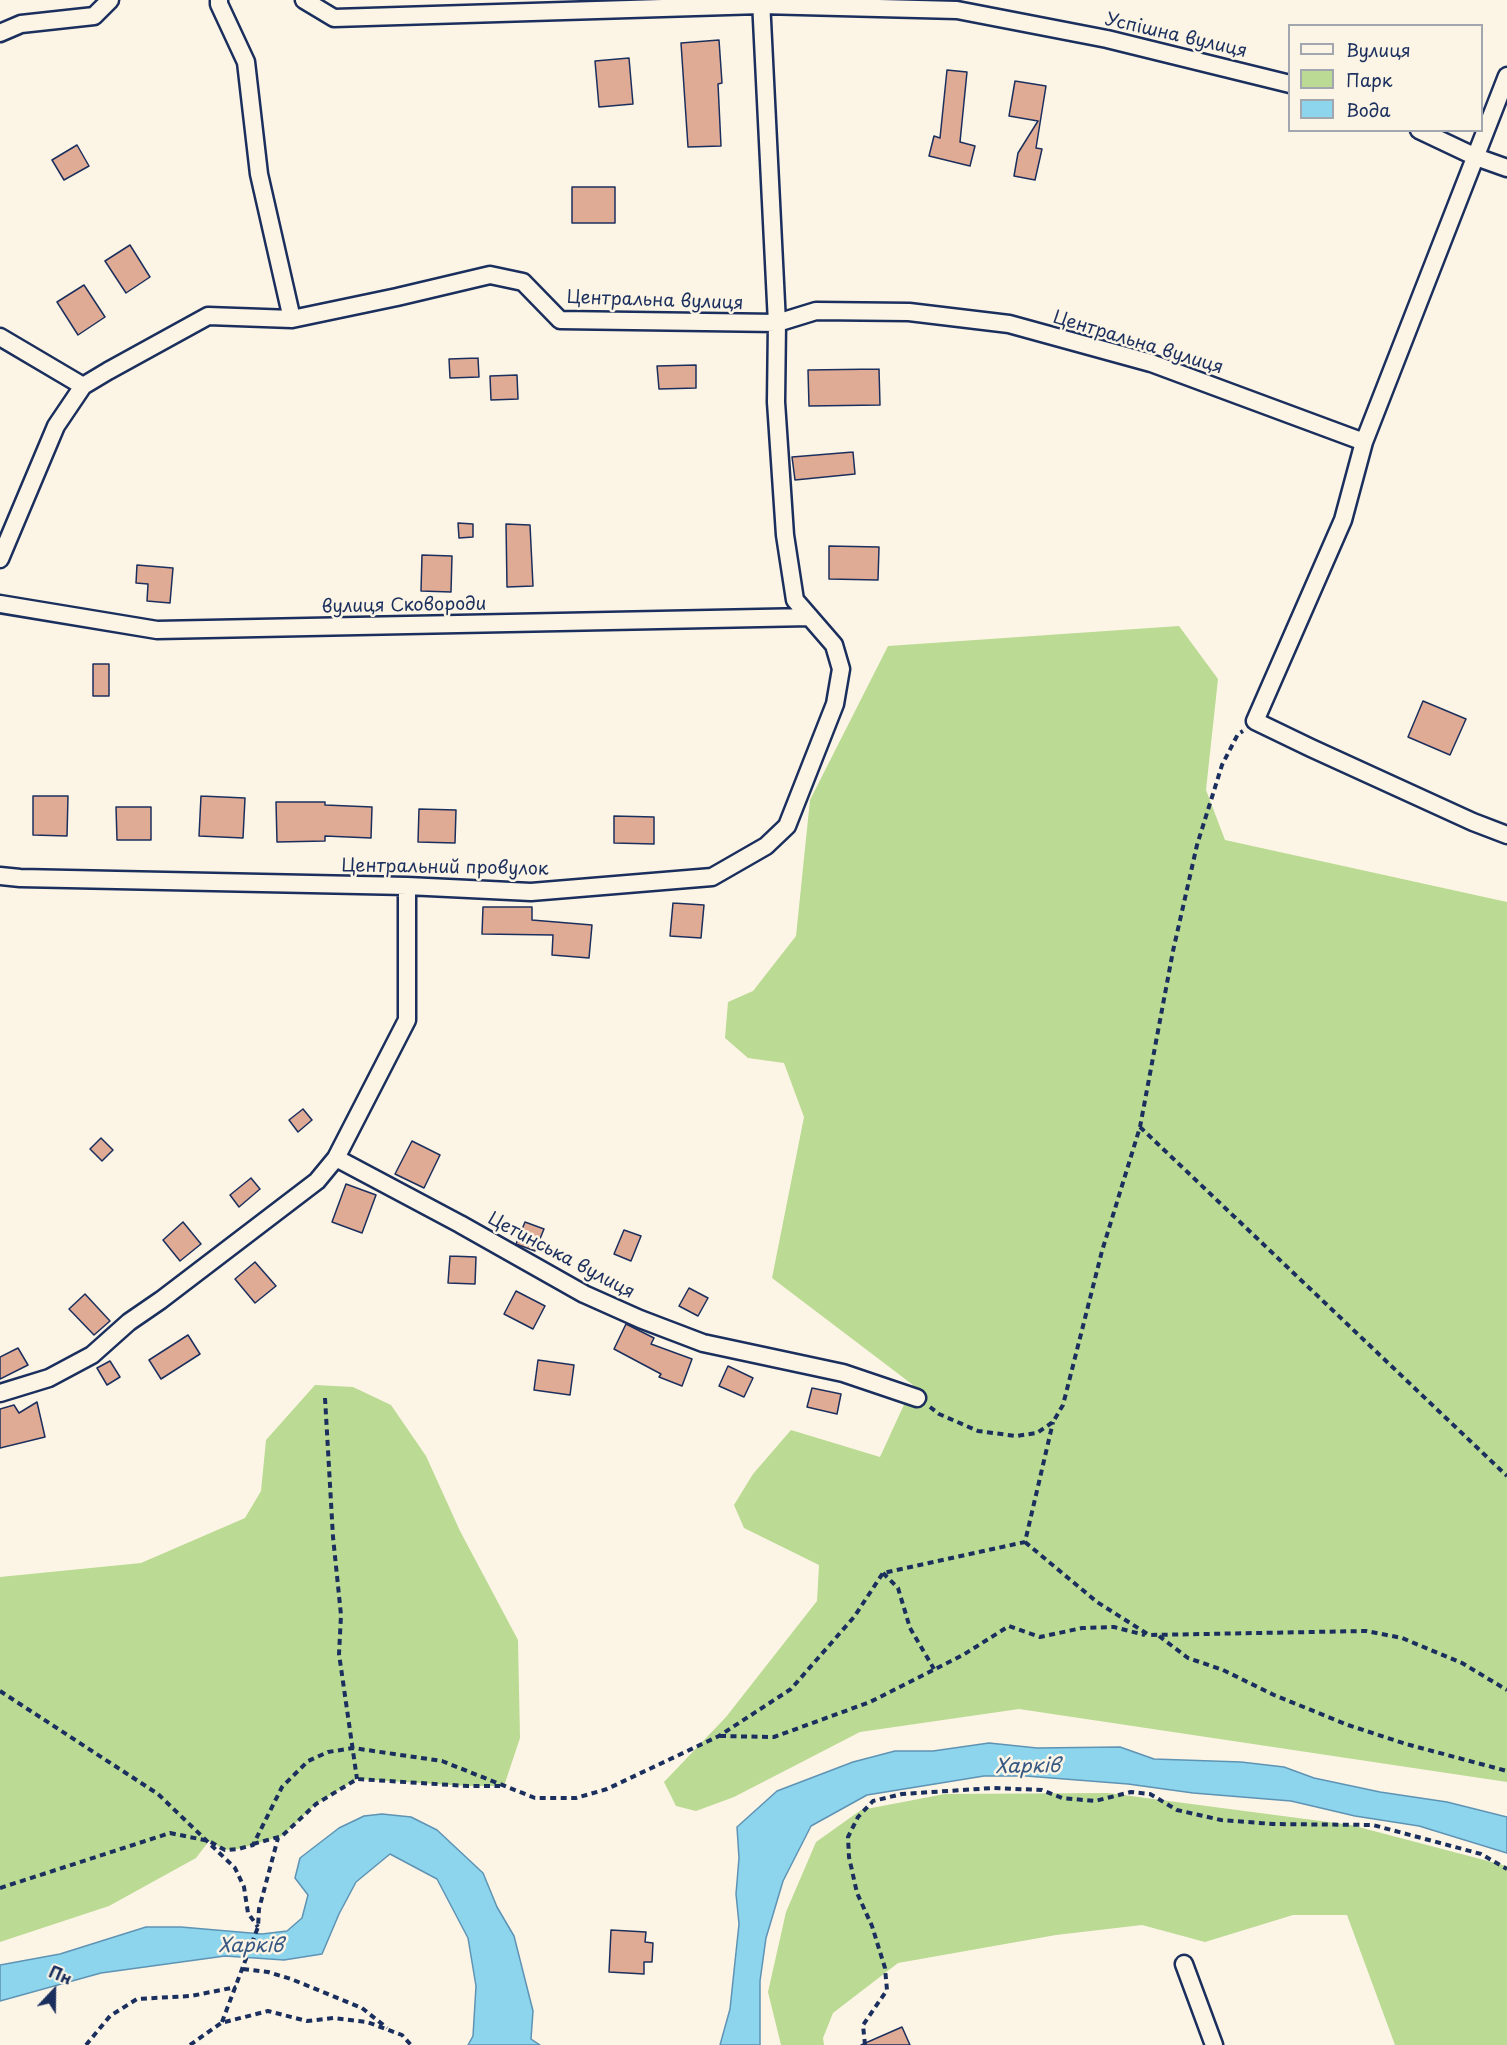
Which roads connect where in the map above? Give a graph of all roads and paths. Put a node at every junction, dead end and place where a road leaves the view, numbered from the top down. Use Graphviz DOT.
graph roads {
  1 [pos="110,0"];
  2 [pos="219,0"];
  3 [pos="304,0"];
  4 [pos="761,2"];
  5 [pos="0,33"];
  6 [pos="1507,76"];
  7 [pos="1288,84"];
  8 [pos="1423,132"];
  9 [pos="1476,157"];
  10 [pos="1507,168"];
  11 [pos="292,319"];
  12 [pos="777,323"];
  13 [pos="0,337"];
  14 [pos="83,386"];
  15 [pos="1364,442"];
  16 [pos="0,560"];
  17 [pos="0,604"];
  18 [pos="810,617"];
  19 [pos="1255,720"];
  20 [pos="1507,835"];
  21 [pos="0,876"];
  22 [pos="407,886"];
  23 [pos="1140,1127"];
  24 [pos="336,1158"];
  25 [pos="0,1393"];
  26 [pos="325,1398"];
  27 [pos="917,1398"];
  28 [pos="1053,1422"];
  29 [pos="1507,1476"];
  30 [pos="1025,1542"];
  31 [pos="883,1573"];
  32 [pos="1149,1635"];
  33 [pos="1158,1636"];
  34 [pos="934,1669"];
  35 [pos="1507,1690"];
  36 [pos="0,1691"];
  37 [pos="719,1736"];
  38 [pos="353,1748"];
  39 [pos="1507,1771"];
  40 [pos="357,1779"];
  41 [pos="504,1786"];
  42 [pos="278,1838"];
  43 [pos="209,1841"];
  44 [pos="253,1845"];
  45 [pos="1507,1869"];
  46 [pos="0,1888"];
  47 [pos="258,1927"];
  48 [pos="1184,1965"];
  49 [pos="243,1969"];
  50 [pos="236,1987"];
  51 [pos="221,2023"];
  52 [pos="391,2031"];
  53 [pos="86,2045"];
  54 [pos="190,2045"];
  55 [pos="411,2045"];
  56 [pos="866,2045"];
  57 [pos="1214,2045"];
  1 -- 5 [label="street"];
  2 -- 11 [label="street"];
  3 -- 4 [label="street, Успішна вулиця"];
  4 -- 7 [label="street, Успішна вулиця"];
  4 -- 12 [label="street, Центральний провулок"];
  6 -- 9 [label="street"];
  8 -- 9 [label="street"];
  9 -- 10 [label="street"];
  9 -- 15 [label="street"];
  11 -- 12 [label="street, Центральна вулиця"];
  11 -- 14 [label="street, Центральна вулиця"];
  12 -- 15 [label="street, Центральна вулиця"];
  12 -- 18 [label="street, Центральний провулок"];
  13 -- 14 [label="street"];
  14 -- 16 [label="street, Центральна вулиця"];
  15 -- 19 [label="street"];
  17 -- 18 [label="street, вулиця Сковороди"];
  18 -- 22 [label="street, Центральний провулок"];
  19 -- 20 [label="street"];
  19 -- 23 [label="path"];
  21 -- 22 [label="street, Центральний провулок"];
  22 -- 24 [label="street"];
  23 -- 28 [label="path"];
  23 -- 29 [label="path"];
  24 -- 25 [label="street"];
  24 -- 27 [label="street, Цетинська вулиця"];
  26 -- 38 [label="path"];
  27 -- 28 [label="path"];
  28 -- 30 [label="path"];
  30 -- 31 [label="path"];
  30 -- 32 [label="path"];
  31 -- 34 [label="path"];
  31 -- 37 [label="path"];
  32 -- 33 [label="path"];
  32 -- 34 [label="path"];
  33 -- 35 [label="path"];
  33 -- 39 [label="path"];
  34 -- 37 [label="path"];
  36 -- 43 [label="path"];
  37 -- 41 [label="path"];
  38 -- 40 [label="path"];
  38 -- 41 [label="path"];
  38 -- 44 [label="path"];
  40 -- 41 [label="path"];
  40 -- 42 [label="path"];
  42 -- 44 [label="path"];
  42 -- 47 [label="path"];
  43 -- 44 [label="path"];
  43 -- 46 [label="path"];
  43 -- 47 [label="path"];
  45 -- 56 [label="path"];
  47 -- 49 [label="path"];
  48 -- 57 [label="street"];
  49 -- 50 [label="path"];
  49 -- 52 [label="path"];
  50 -- 51 [label="path"];
  50 -- 53 [label="path"];
  51 -- 52 [label="path"];
  51 -- 54 [label="path"];
  52 -- 55 [label="path"];
}
